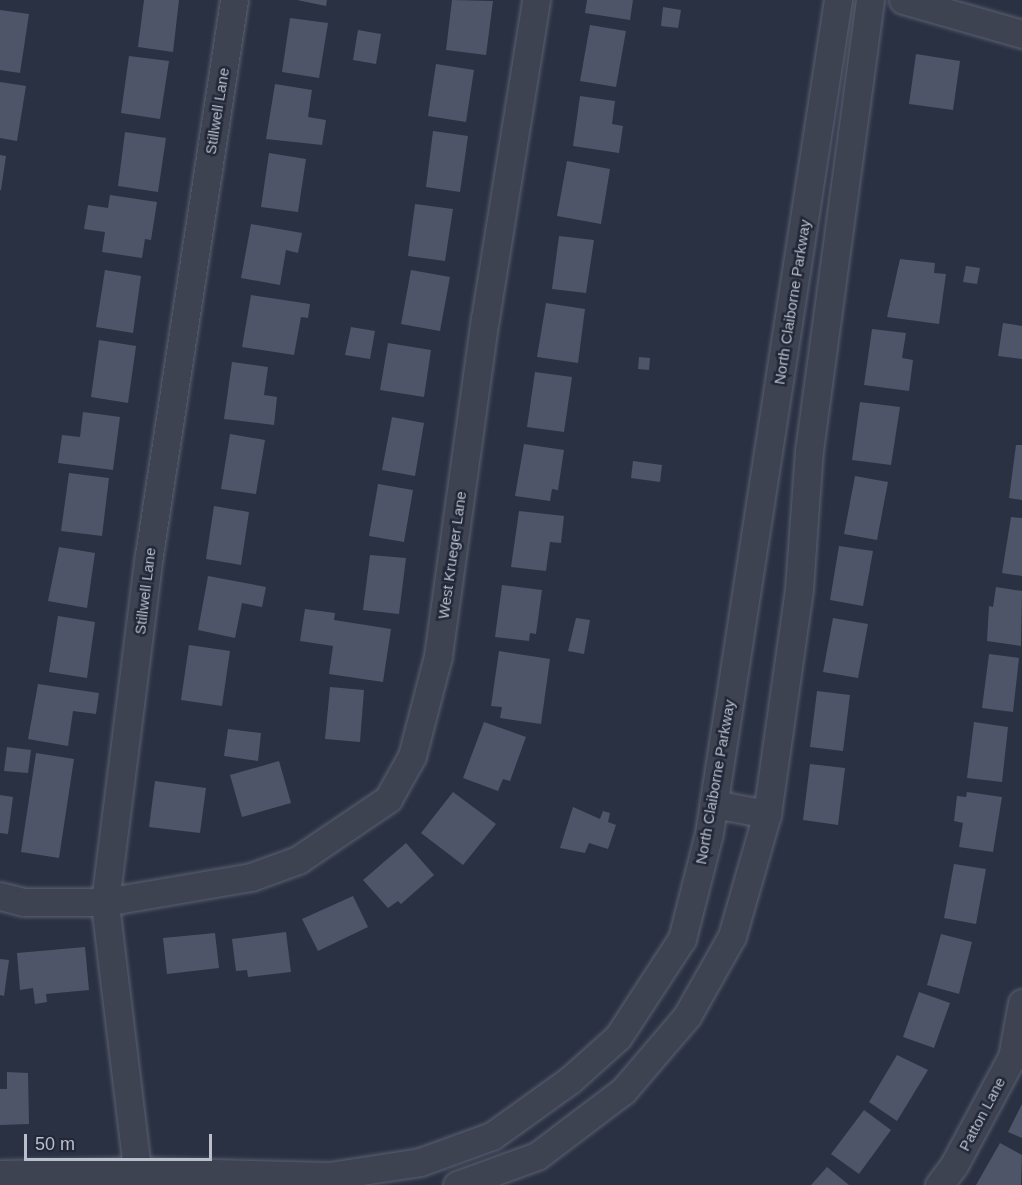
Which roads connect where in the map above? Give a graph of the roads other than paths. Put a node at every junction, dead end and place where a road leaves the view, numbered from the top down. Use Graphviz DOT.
graph roads {
  1 [pos="234,0"];
  2 [pos="536,0"];
  3 [pos="838,0"];
  4 [pos="870,0"];
  5 [pos="903,0"];
  6 [pos="1022,34"];
  7 [pos="714,804"];
  8 [pos="767,814"];
  9 [pos="0,896"];
  10 [pos="105,902"];
  11 [pos="1022,1003"];
  12 [pos="0,1174"];
  13 [pos="138,1178"];
  14 [pos="457,1185"];
  15 [pos="939,1185"];
  1 -- 10 [label="street, Stillwell Lane"];
  2 -- 10 [label="street, West Krueger Lane"];
  3 -- 7 [label="street, North Claiborne Parkway"];
  4 -- 8 [label="street"];
  5 -- 6 [label="street"];
  7 -- 8 [label="street"];
  7 -- 13 [label="street, North Claiborne Parkway"];
  8 -- 14 [label="street"];
  9 -- 10 [label="street, West Krueger Lane"];
  10 -- 13 [label="street, Stillwell Lane"];
  11 -- 15 [label="street, Patton Lane"];
  12 -- 13 [label="street, North Claiborne Parkway"];
}
